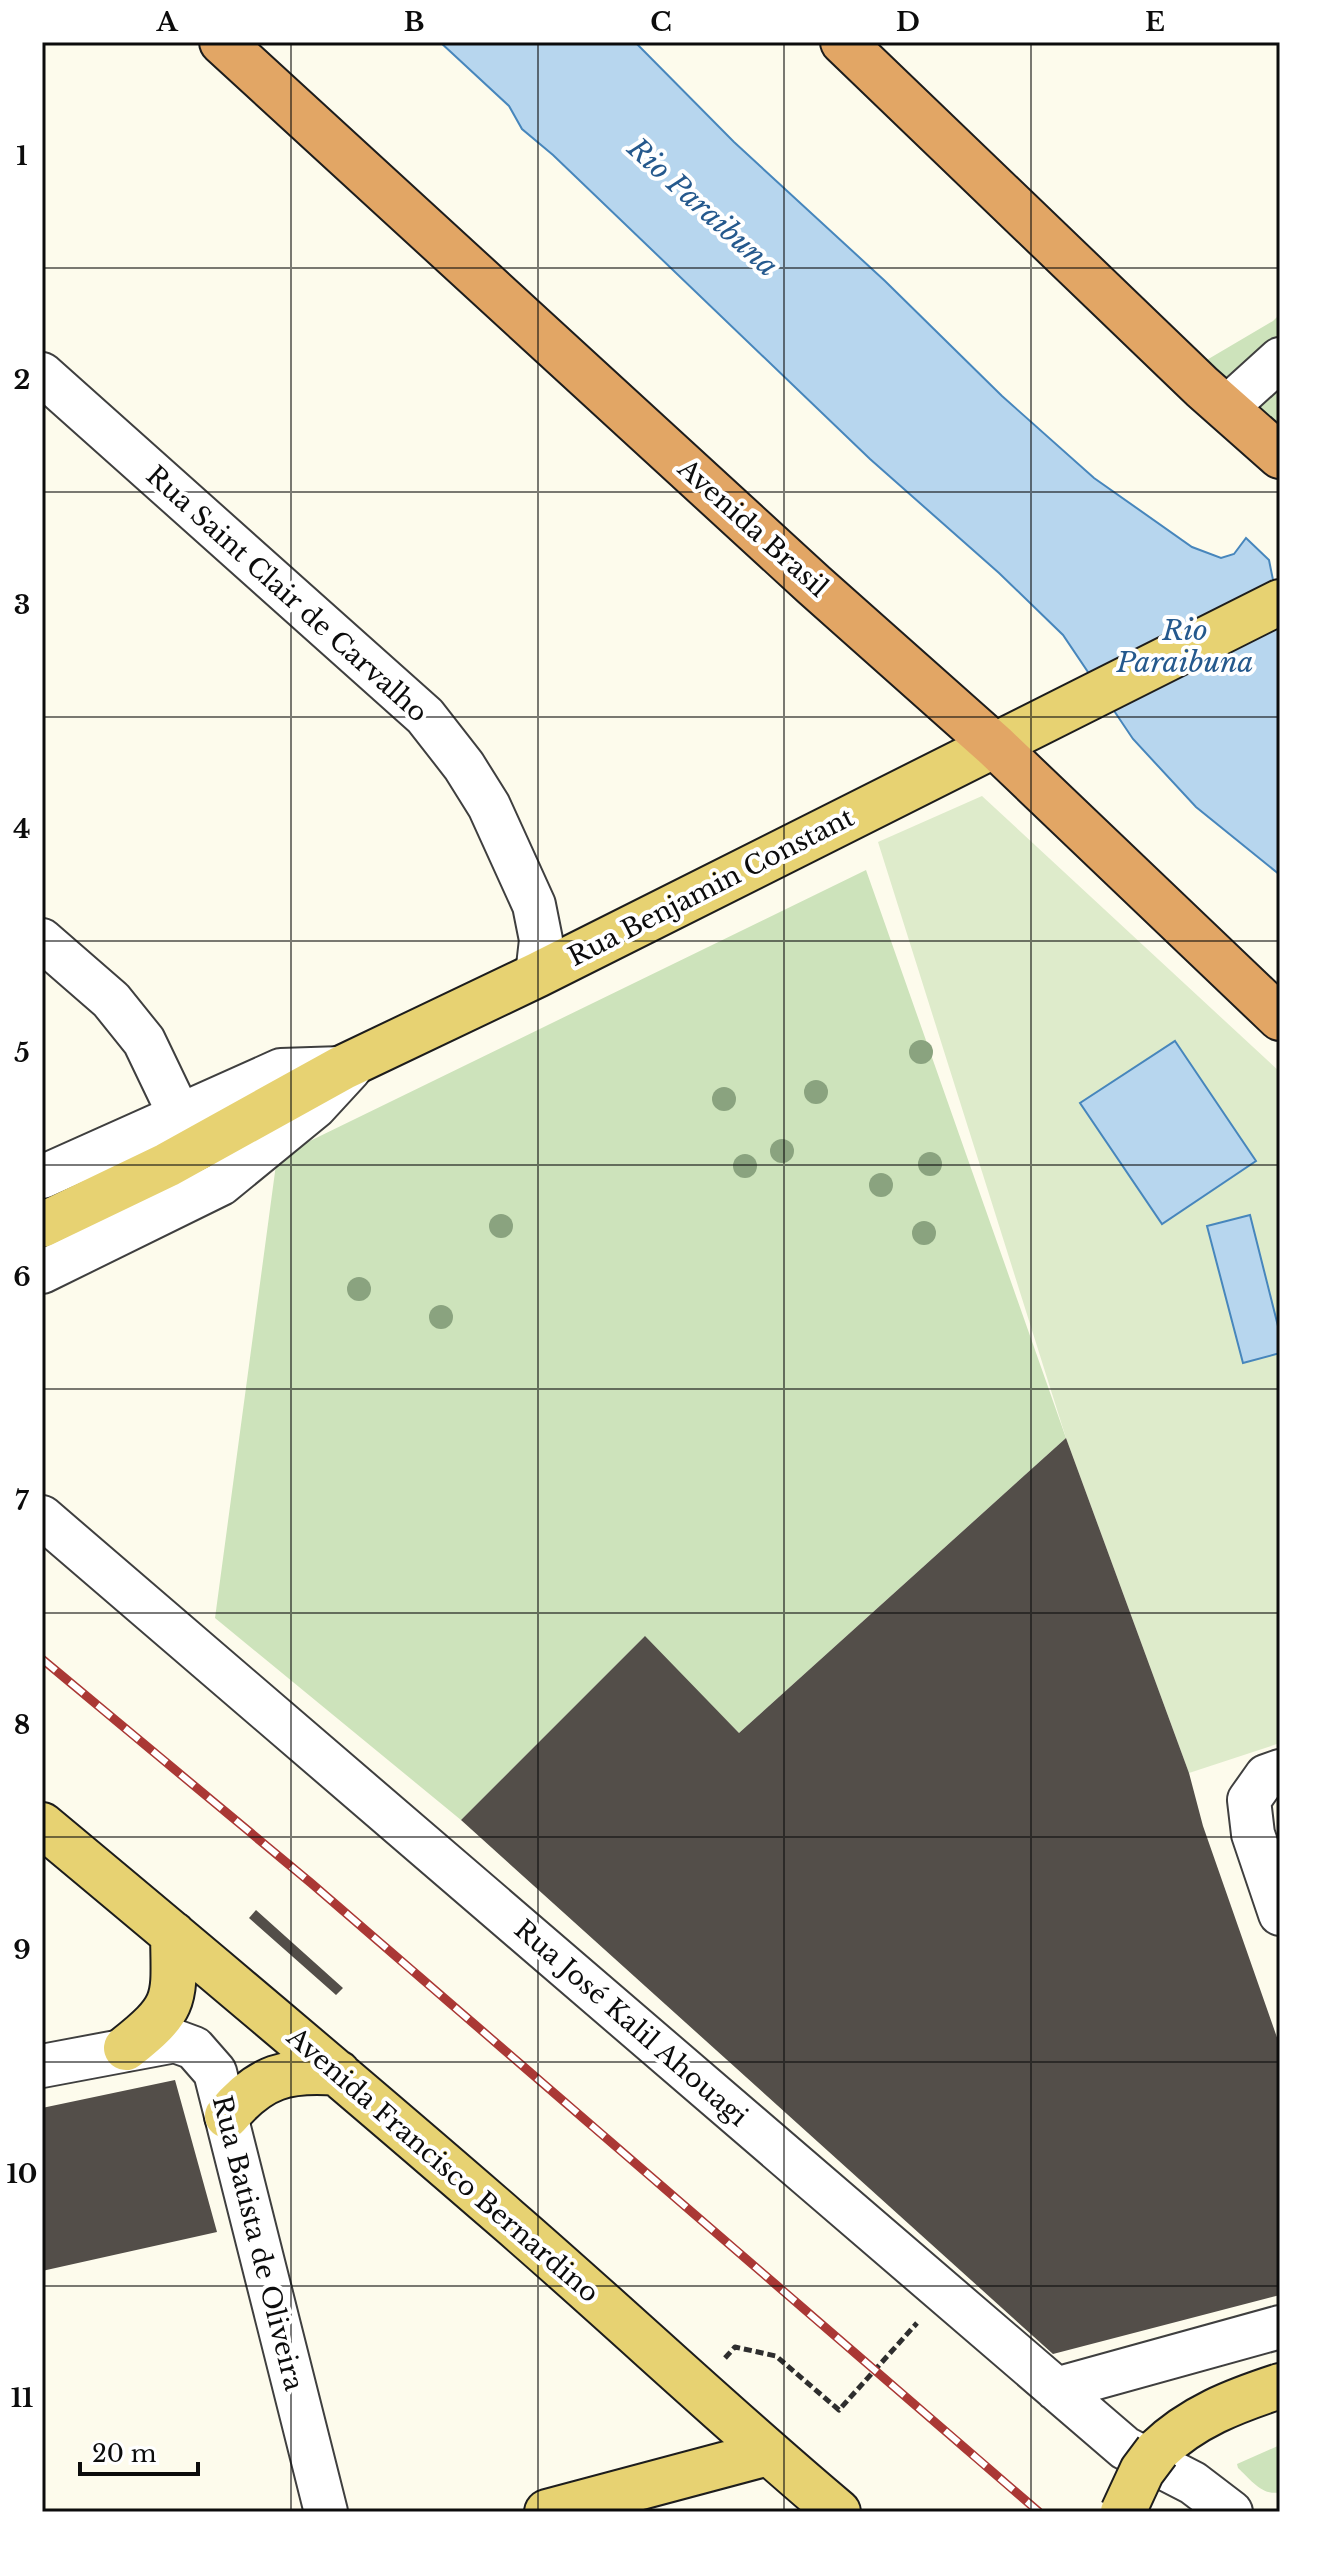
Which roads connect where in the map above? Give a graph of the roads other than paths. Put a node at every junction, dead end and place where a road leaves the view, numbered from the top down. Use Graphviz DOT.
graph roads {
  1 [pos="222,42"];
  2 [pos="843,42"];
  3 [pos="1280,359"];
  4 [pos="42,374"];
  5 [pos="1226,408"];
  6 [pos="1280,456"];
  7 [pos="1280,602"];
  8 [pos="994,745"];
  9 [pos="42,940"];
  10 [pos="537,975"];
  11 [pos="1280,1018"];
  12 [pos="351,1064"];
  13 [pos="179,1114"];
  14 [pos="42,1177"];
  15 [pos="42,1225"];
  16 [pos="42,1272"];
  17 [pos="42,1517"];
  18 [pos="1280,1771"];
  19 [pos="42,1825"];
  20 [pos="1280,1914"];
  21 [pos="173,1934"];
  22 [pos="126,2048"];
  23 [pos="42,2066"];
  24 [pos="338,2073"];
  25 [pos="227,2116"];
  26 [pos="1280,2327"];
  27 [pos="1280,2386"];
  28 [pos="1056,2389"];
  29 [pos="768,2453"];
  30 [pos="326,2512"];
  31 [pos="547,2512"];
  32 [pos="838,2512"];
  33 [pos="1123,2512"];
  34 [pos="1231,2512"];
  1 -- 8 [label="highway, Avenida Brasil"];
  2 -- 5 [label="highway"];
  3 -- 5 [label="street"];
  4 -- 10 [label="street, Rua Saint Clair de Carvalho"];
  5 -- 6 [label="highway"];
  7 -- 8 [label="main road, Rua Benjamin Constant"];
  8 -- 10 [label="main road, Rua Benjamin Constant"];
  8 -- 11 [label="highway, Avenida Brasil"];
  9 -- 13 [label="street"];
  10 -- 12 [label="main road, Rua Benjamin Constant"];
  12 -- 13 [label="street, Rua Benjamin Constant"];
  12 -- 15 [label="main road, Rua Benjamin Constant"];
  12 -- 16 [label="street, Rua Benjamin Constant"];
  13 -- 14 [label="street, Rua Benjamin Constant"];
  17 -- 28 [label="street, Rua José Kalil Ahouagi"];
  18 -- 20 [label="street"];
  19 -- 21 [label="main road, Avenida Francisco Bernardino"];
  21 -- 22 [label="main road"];
  21 -- 24 [label="main road, Avenida Francisco Bernardino"];
  22 -- 23 [label="street"];
  22 -- 25 [label="street, Rua Batista de Oliveira"];
  24 -- 25 [label="main road"];
  24 -- 29 [label="main road, Avenida Francisco Bernardino"];
  25 -- 30 [label="street, Rua Batista de Oliveira"];
  26 -- 28 [label="street"];
  27 -- 33 [label="main road, bridge"];
  28 -- 34 [label="street, Rua José Kalil Ahouagi"];
  29 -- 31 [label="main road"];
  29 -- 32 [label="main road, Avenida Francisco Bernardino"];
}
